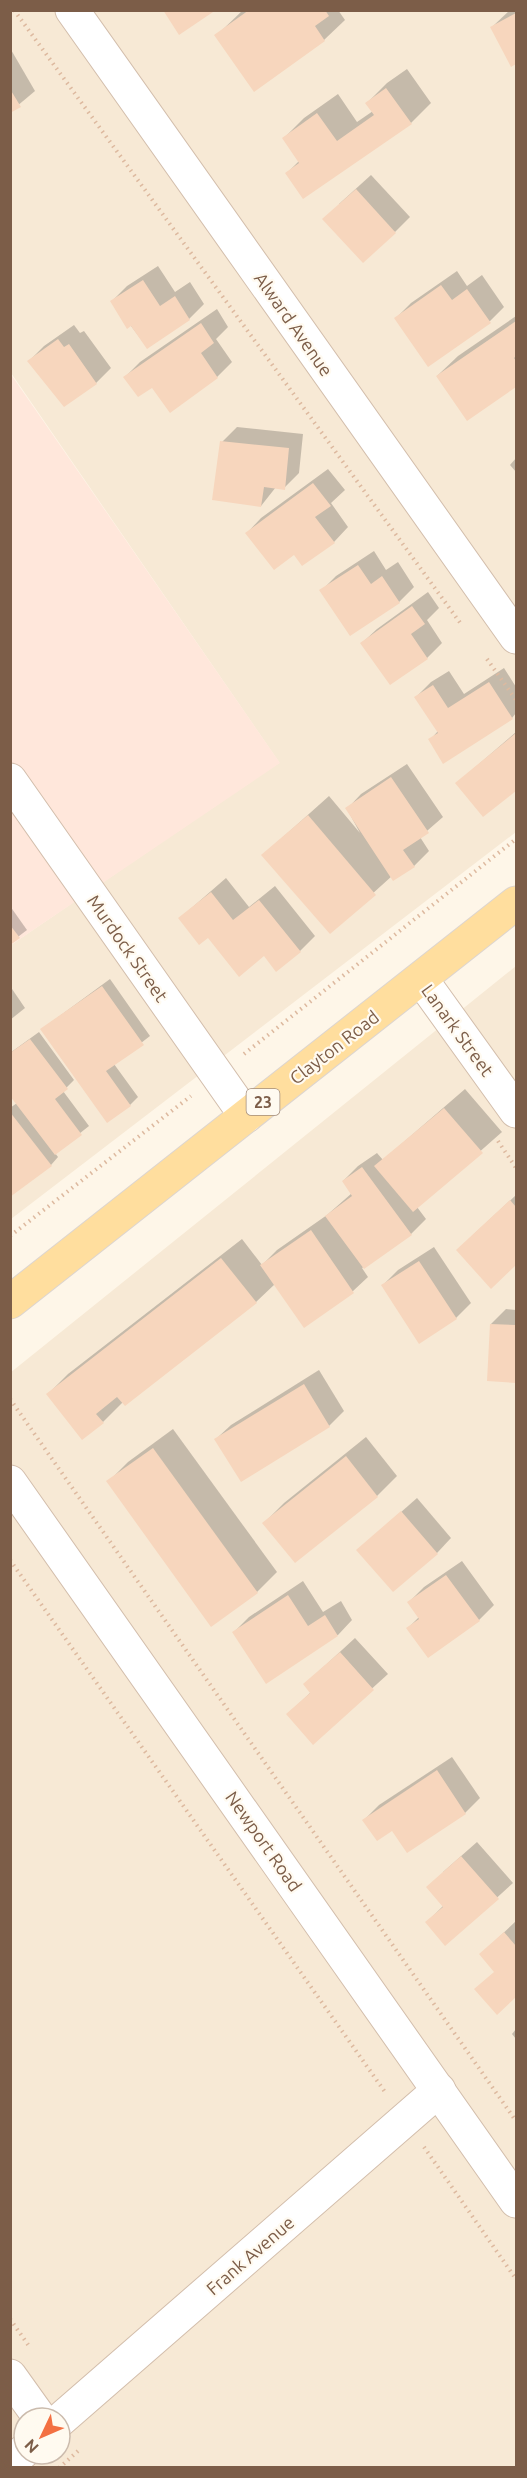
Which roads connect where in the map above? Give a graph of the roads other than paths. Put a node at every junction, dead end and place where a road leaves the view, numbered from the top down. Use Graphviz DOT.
graph roads {
  1 [pos="72,10"];
  2 [pos="516,637"];
  3 [pos="10,780"];
  4 [pos="516,903"];
  5 [pos="421,978"];
  6 [pos="516,1111"];
  7 [pos="246,1116"];
  8 [pos="10,1302"];
  9 [pos="10,1482"];
  10 [pos="439,2090"];
  11 [pos="516,2201"];
  12 [pos="10,2376"];
  13 [pos="31,2406"];
  14 [pos="72,2410"];
  1 -- 2 [label="street, Alward Avenue"];
  3 -- 7 [label="street, Murdock Street"];
  4 -- 5 [label="main road, Clayton Road / 23"];
  5 -- 6 [label="street, Lanark Street"];
  5 -- 7 [label="main road, Clayton Road / 23"];
  7 -- 8 [label="main road, Clayton Road / 23"];
  9 -- 10 [label="street, Newport Road"];
  10 -- 11 [label="street, Newport Road"];
  10 -- 14 [label="street, Frank Avenue"];
  12 -- 13 [label="street"];
}
